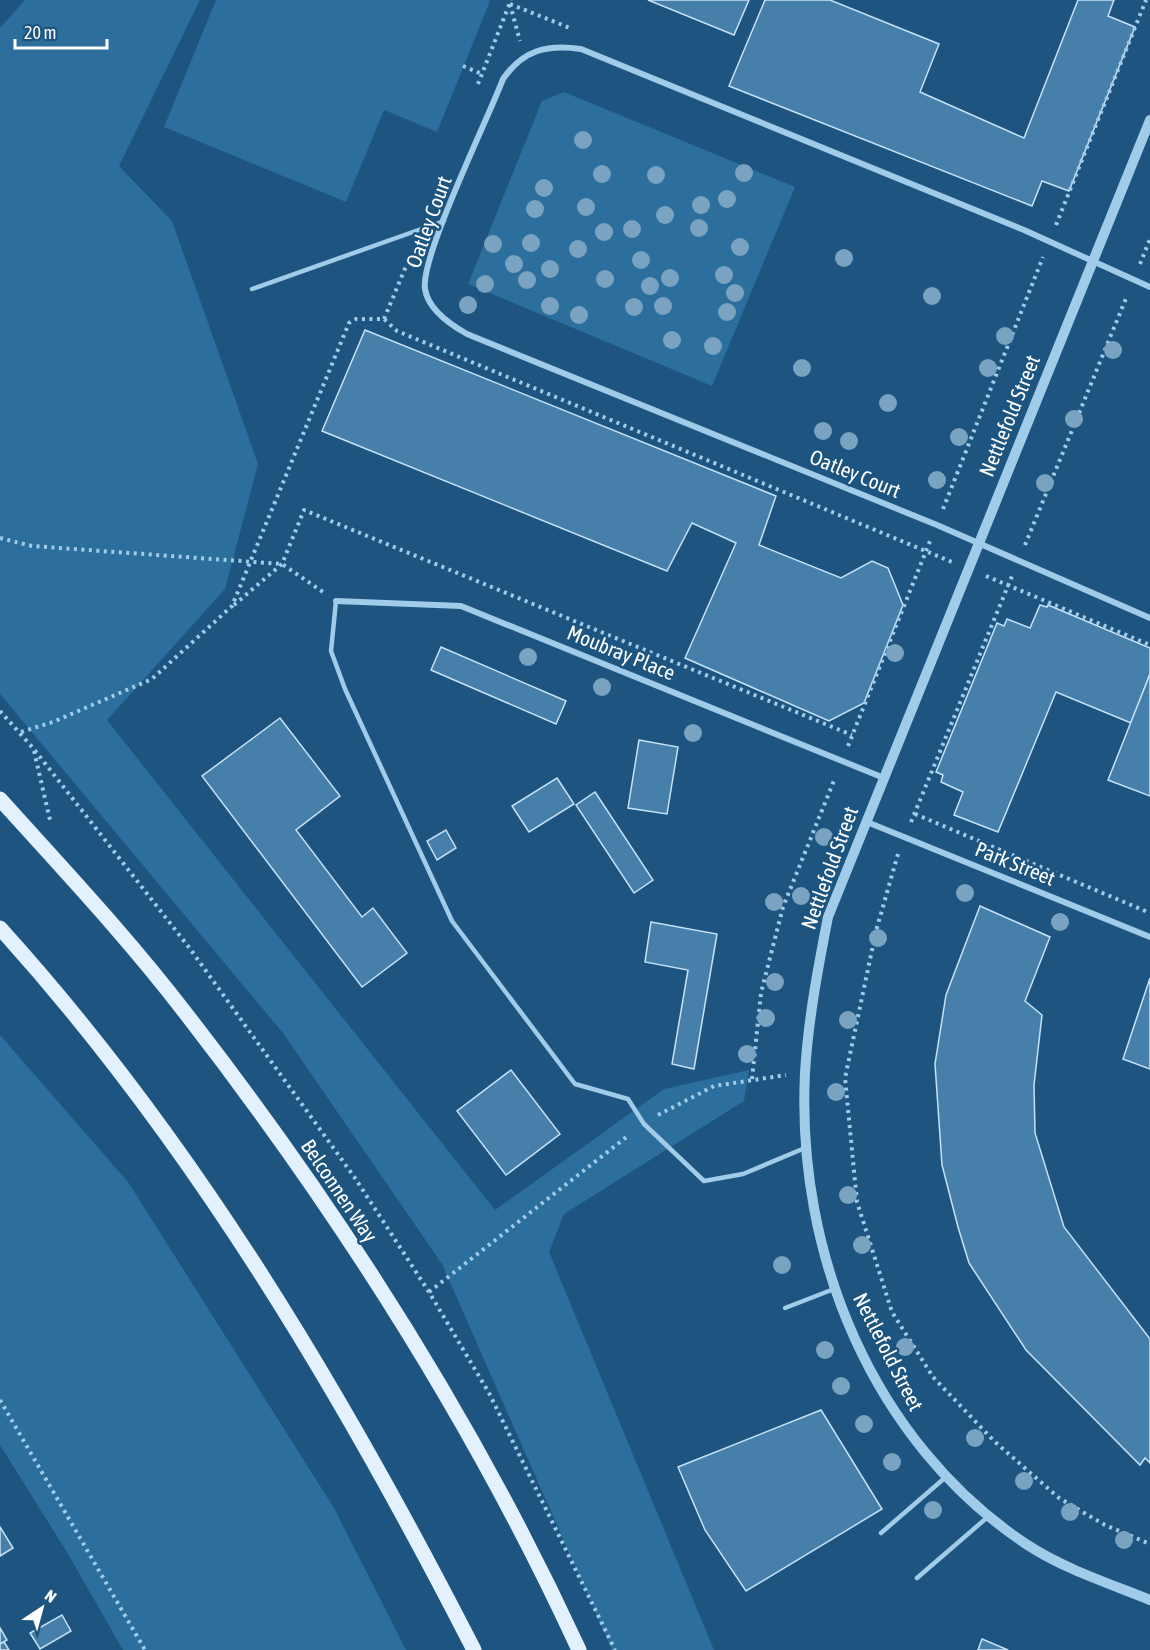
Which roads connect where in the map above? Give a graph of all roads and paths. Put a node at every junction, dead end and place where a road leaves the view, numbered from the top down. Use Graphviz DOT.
graph roads {
  1 [pos="509,0"];
  2 [pos="1146,0"];
  3 [pos="524,56"];
  4 [pos="463,66"];
  5 [pos="482,74"];
  6 [pos="1150,120"];
  7 [pos="444,221"];
  8 [pos="1049,241"];
  9 [pos="1094,260"];
  10 [pos="1150,287"];
  11 [pos="252,289"];
  12 [pos="937,525"];
  13 [pos="0,538"];
  14 [pos="979,544"];
  15 [pos="926,551"];
  16 [pos="249,561"];
  17 [pos="969,569"];
  18 [pos="336,601"];
  19 [pos="1150,618"];
  20 [pos="1150,645"];
  21 [pos="0,711"];
  22 [pos="21,732"];
  23 [pos="33,748"];
  24 [pos="842,761"];
  25 [pos="884,778"];
  26 [pos="0,799"];
  27 [pos="915,814"];
  28 [pos="867,822"];
  29 [pos="51,823"];
  30 [pos="891,872"];
  31 [pos="1150,913"];
  32 [pos="0,928"];
  33 [pos="1150,937"];
  34 [pos="805,1073"];
  35 [pos="752,1079"];
  36 [pos="644,1124"];
  37 [pos="807,1147"];
  38 [pos="834,1289"];
  39 [pos="429,1292"];
  40 [pos="784,1308"];
  41 [pos="0,1400"];
  42 [pos="947,1476"];
  43 [pos="990,1515"];
  44 [pos="881,1533"];
  45 [pos="1150,1544"];
  46 [pos="917,1578"];
  47 [pos="1150,1600"];
  48 [pos="145,1650"];
  49 [pos="474,1650"];
  50 [pos="579,1650"];
  51 [pos="615,1650"];
  1 -- 3 [label="path"];
  2 -- 8 [label="path"];
  3 -- 7 [label="street, Oatley Court"];
  3 -- 8 [label="street, Oatley Court"];
  4 -- 5 [label="path"];
  6 -- 9 [label="street, Nettlefold Street"];
  7 -- 11 [label="lane"];
  7 -- 12 [label="street, Oatley Court"];
  8 -- 9 [label="street, Oatley Court"];
  8 -- 12 [label="path"];
  9 -- 10 [label="street, Oatley Court"];
  9 -- 14 [label="street, Nettlefold Street"];
  12 -- 14 [label="street, Oatley Court"];
  12 -- 15 [label="path"];
  13 -- 16 [label="path"];
  14 -- 17 [label="street, Nettlefold Street"];
  14 -- 19 [label="street, Oatley Court"];
  15 -- 16 [label="path"];
  15 -- 17 [label="path"];
  15 -- 24 [label="path"];
  16 -- 18 [label="path"];
  16 -- 22 [label="path"];
  17 -- 20 [label="path"];
  17 -- 25 [label="street, Nettlefold Street"];
  18 -- 24 [label="street, Moubray Place"];
  18 -- 36 [label="lane"];
  21 -- 22 [label="path"];
  22 -- 23 [label="path"];
  23 -- 29 [label="path"];
  23 -- 39 [label="path"];
  24 -- 25 [label="street, Moubray Place"];
  24 -- 35 [label="path"];
  25 -- 28 [label="street, Nettlefold Street"];
  26 -- 50 [label="main road, Belconnen Way"];
  27 -- 31 [label="path"];
  28 -- 33 [label="street, Park Street"];
  28 -- 34 [label="street, Nettlefold Street"];
  30 -- 45 [label="path"];
  32 -- 49 [label="main road"];
  34 -- 35 [label="path"];
  34 -- 37 [label="street, Nettlefold Street"];
  35 -- 36 [label="path"];
  36 -- 37 [label="lane"];
  36 -- 39 [label="path"];
  37 -- 38 [label="street, Nettlefold Street"];
  38 -- 40 [label="lane"];
  38 -- 42 [label="street, Nettlefold Street"];
  39 -- 51 [label="path"];
  41 -- 48 [label="path"];
  42 -- 43 [label="street, Nettlefold Street"];
  42 -- 44 [label="lane"];
  43 -- 46 [label="lane"];
  43 -- 47 [label="street, Nettlefold Street"];
}
